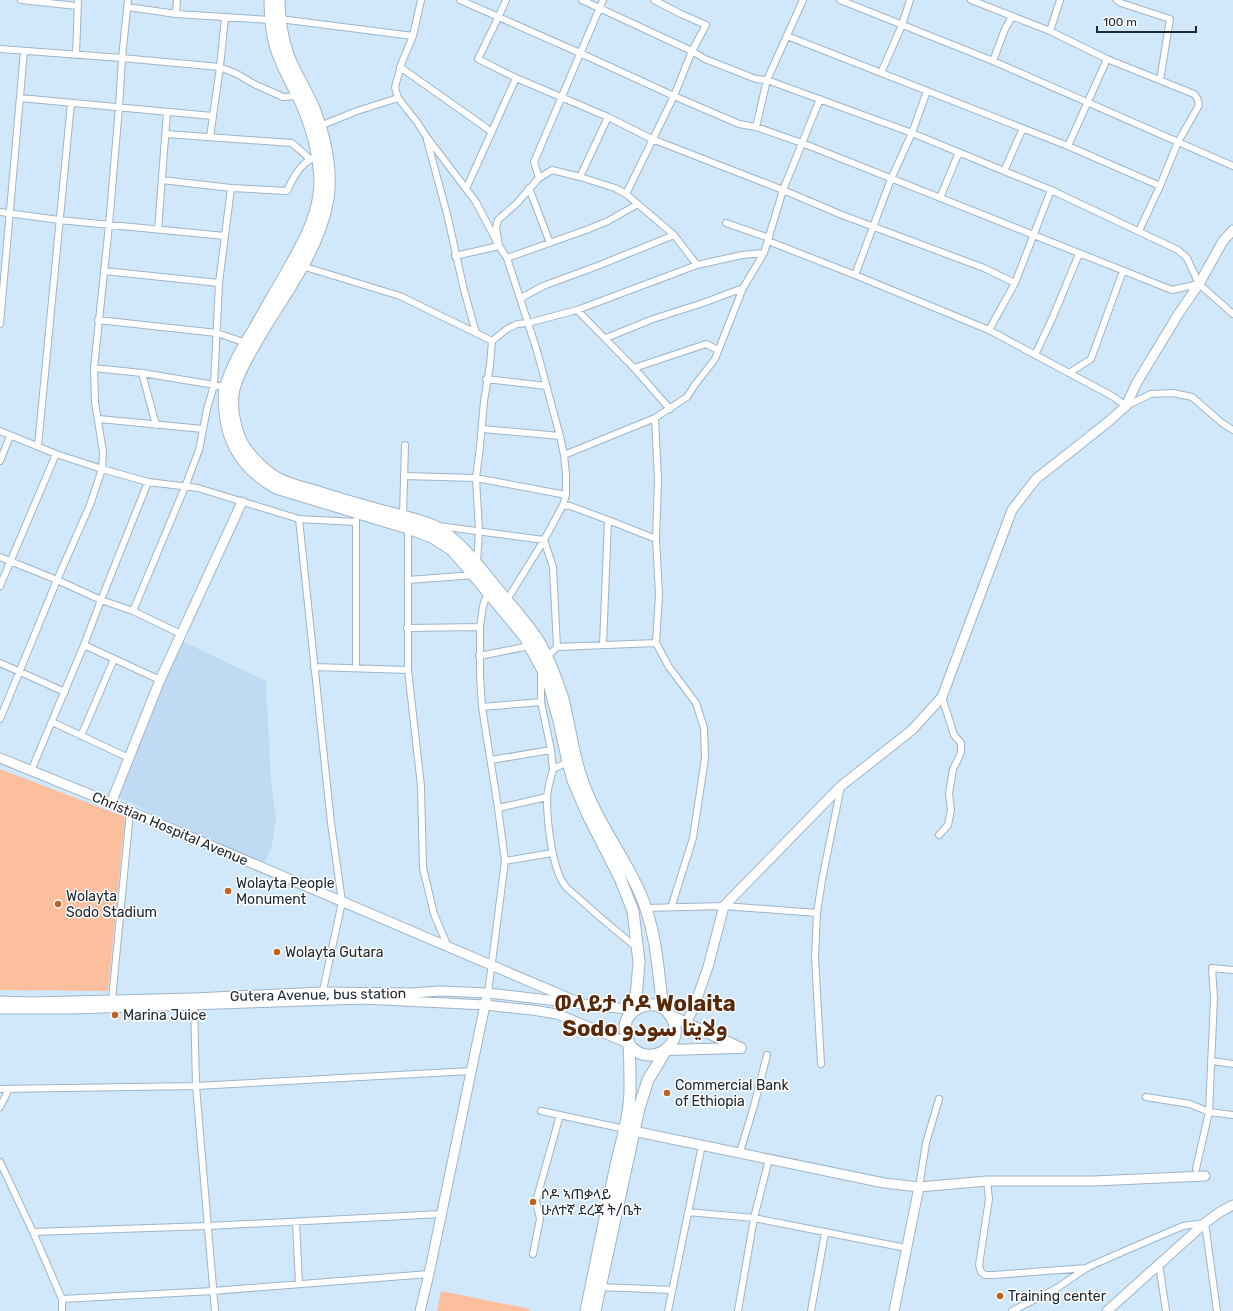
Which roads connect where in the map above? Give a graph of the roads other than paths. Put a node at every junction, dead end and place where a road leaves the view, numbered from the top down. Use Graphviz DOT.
graph roads {
  1 [pos="21,0"];
  2 [pos="30,0"];
  3 [pos="177,0"];
  4 [pos="270,0"];
  5 [pos="279,0"];
  6 [pos="421,0"];
  7 [pos="460,0"];
  8 [pos="506,0"];
  9 [pos="582,0"];
  10 [pos="603,0"];
  11 [pos="654,0"];
  12 [pos="803,0"];
  13 [pos="840,0"];
  14 [pos="910,0"];
  15 [pos="971,0"];
  16 [pos="1060,0"];
  17 [pos="1117,0"];
  18 [pos="78,3"];
  19 [pos="128,3"];
  20 [pos="600,7"];
  21 [pos="176,14"];
  22 [pos="225,17"];
  23 [pos="1012,17"];
  24 [pos="498,18"];
  25 [pos="275,20"];
  26 [pos="902,25"];
  27 [pos="1050,31"];
  28 [pos="413,36"];
  29 [pos="787,36"];
  30 [pos="0,49"];
  31 [pos="24,51"];
  32 [pos="692,51"];
  33 [pos="580,53"];
  34 [pos="76,55"];
  35 [pos="122,58"];
  36 [pos="1107,59"];
  37 [pos="993,61"];
  38 [pos="220,67"];
  39 [pos="400,67"];
  40 [pos="881,73"];
  41 [pos="516,78"];
  42 [pos="767,80"];
  43 [pos="1160,80"];
  44 [pos="927,91"];
  45 [pos="298,96"];
  46 [pos="674,96"];
  47 [pos="561,97"];
  48 [pos="20,98"];
  49 [pos="398,98"];
  50 [pos="820,99"];
  51 [pos="1088,102"];
  52 [pos="70,103"];
  53 [pos="119,107"];
  54 [pos="168,112"];
  55 [pos="212,116"];
  56 [pos="608,117"];
  57 [pos="320,126"];
  58 [pos="756,127"];
  59 [pos="1023,128"];
  60 [pos="492,132"];
  61 [pos="912,133"];
  62 [pos="166,134"];
  63 [pos="426,136"];
  64 [pos="210,137"];
  65 [pos="652,139"];
  66 [pos="1178,142"];
  67 [pos="802,143"];
  68 [pos="1068,146"];
  69 [pos="959,152"];
  70 [pos="313,157"];
  71 [pos="1233,166"];
  72 [pos="1004,171"];
  73 [pos="580,177"];
  74 [pos="538,178"];
  75 [pos="891,179"];
  76 [pos="162,180"];
  77 [pos="1160,186"];
  78 [pos="231,188"];
  79 [pos="529,188"];
  80 [pos="466,189"];
  81 [pos="783,190"];
  82 [pos="1051,190"];
  83 [pos="626,194"];
  84 [pos="940,198"];
  85 [pos="638,204"];
  86 [pos="0,212"];
  87 [pos="9,213"];
  88 [pos="59,220"];
  89 [pos="726,224"];
  90 [pos="109,225"];
  91 [pos="874,227"];
  92 [pos="158,230"];
  93 [pos="1233,230"];
  94 [pos="1139,231"];
  95 [pos="674,235"];
  96 [pos="1033,235"];
  97 [pos="225,236"];
  98 [pos="769,239"];
  99 [pos="550,243"];
  100 [pos="499,246"];
  101 [pos="764,253"];
  102 [pos="1079,254"];
  103 [pos="456,256"];
  104 [pos="507,258"];
  105 [pos="697,265"];
  106 [pos="302,266"];
  107 [pos="1123,271"];
  108 [pos="104,272"];
  109 [pos="855,275"];
  110 [pos="1015,283"];
  111 [pos="219,284"];
  112 [pos="1199,284"];
  113 [pos="743,288"];
  114 [pos="521,298"];
  115 [pos="577,310"];
  116 [pos="1233,314"];
  117 [pos="98,320"];
  118 [pos="528,323"];
  119 [pos="0,324"];
  120 [pos="989,330"];
  121 [pos="217,333"];
  122 [pos="606,338"];
  123 [pos="492,341"];
  124 [pos="246,342"];
  125 [pos="718,350"];
  126 [pos="1034,355"];
  127 [pos="94,368"];
  128 [pos="634,368"];
  129 [pos="142,373"];
  130 [pos="1069,373"];
  131 [pos="486,379"];
  132 [pos="546,386"];
  133 [pos="224,387"];
  134 [pos="1126,406"];
  135 [pos="670,409"];
  136 [pos="655,418"];
  137 [pos="99,419"];
  138 [pos="156,425"];
  139 [pos="203,429"];
  140 [pos="482,429"];
  141 [pos="1233,430"];
  142 [pos="0,431"];
  143 [pos="10,436"];
  144 [pos="560,436"];
  145 [pos="405,445"];
  146 [pos="38,446"];
  147 [pos="56,454"];
  148 [pos="564,455"];
  149 [pos="0,461"];
  150 [pos="102,469"];
  151 [pos="404,476"];
  152 [pos="476,478"];
  153 [pos="148,482"];
  154 [pos="185,487"];
  155 [pos="566,495"];
  156 [pos="242,502"];
  157 [pos="563,505"];
  158 [pos="357,518"];
  159 [pos="299,519"];
  160 [pos="608,520"];
  161 [pos="407,521"];
  162 [pos="434,526"];
  163 [pos="479,531"];
  164 [pos="656,539"];
  165 [pos="544,540"];
  166 [pos="0,558"];
  167 [pos="11,561"];
  168 [pos="477,564"];
  169 [pos="475,576"];
  170 [pos="57,580"];
  171 [pos="408,580"];
  172 [pos="0,586"];
  173 [pos="491,589"];
  174 [pos="100,600"];
  175 [pos="507,600"];
  176 [pos="133,611"];
  177 [pos="480,626"];
  178 [pos="407,628"];
  179 [pos="181,634"];
  180 [pos="656,643"];
  181 [pos="84,645"];
  182 [pos="603,645"];
  183 [pos="530,646"];
  184 [pos="557,647"];
  185 [pos="479,656"];
  186 [pos="114,659"];
  187 [pos="0,662"];
  188 [pos="544,662"];
  189 [pos="314,667"];
  190 [pos="356,668"];
  191 [pos="408,670"];
  192 [pos="20,671"];
  193 [pos="160,680"];
  194 [pos="65,692"];
  195 [pos="942,697"];
  196 [pos="541,702"];
  197 [pos="482,707"];
  198 [pos="0,719"];
  199 [pos="52,722"];
  200 [pos="81,736"];
  201 [pos="551,750"];
  202 [pos="0,758"];
  203 [pos="129,758"];
  204 [pos="491,760"];
  205 [pos="572,761"];
  206 [pos="553,769"];
  207 [pos="31,771"];
  208 [pos="842,786"];
  209 [pos="547,797"];
  210 [pos="111,803"];
  211 [pos="498,808"];
  212 [pos="130,812"];
  213 [pos="939,835"];
  214 [pos="552,853"];
  215 [pos="505,861"];
  216 [pos="342,902"];
  217 [pos="724,906"];
  218 [pos="646,908"];
  219 [pos="671,908"];
  220 [pos="817,913"];
  221 [pos="448,947"];
  222 [pos="638,949"];
  223 [pos="492,966"];
  224 [pos="1233,970"];
  225 [pos="488,993"];
  226 [pos="322,996"];
  227 [pos="112,1000"];
  228 [pos="0,1002"];
  229 [pos="194,1002"];
  230 [pos="486,1005"];
  231 [pos="584,1005"];
  232 [pos="0,1009"];
  233 [pos="635,1010"];
  234 [pos="667,1012"];
  235 [pos="686,1023"];
  236 [pos="628,1043"];
  237 [pos="666,1050"];
  238 [pos="767,1055"];
  239 [pos="1212,1061"];
  240 [pos="821,1064"];
  241 [pos="1233,1064"];
  242 [pos="472,1071"];
  243 [pos="196,1086"];
  244 [pos="9,1089"];
  245 [pos="0,1090"];
  246 [pos="1146,1097"];
  247 [pos="939,1099"];
  248 [pos="0,1107"];
  249 [pos="541,1111"];
  250 [pos="1209,1112"];
  251 [pos="560,1115"];
  252 [pos="1233,1115"];
  253 [pos="629,1130"];
  254 [pos="702,1145"];
  255 [pos="740,1152"];
  256 [pos="769,1159"];
  257 [pos="0,1162"];
  258 [pos="1196,1169"];
  259 [pos="1204,1176"];
  260 [pos="987,1181"];
  261 [pos="919,1187"];
  262 [pos="1233,1205"];
  263 [pos="688,1212"];
  264 [pos="442,1214"];
  265 [pos="754,1218"];
  266 [pos="296,1222"];
  267 [pos="1205,1223"];
  268 [pos="208,1226"];
  269 [pos="33,1232"];
  270 [pos="825,1233"];
  271 [pos="906,1248"];
  272 [pos="533,1254"];
  273 [pos="1159,1264"];
  274 [pos="1088,1268"];
  275 [pos="429,1274"];
  276 [pos="299,1284"];
  277 [pos="596,1286"];
  278 [pos="672,1290"];
  279 [pos="213,1291"];
  280 [pos="62,1299"];
  281 [pos="62,1311"];
  282 [pos="216,1311"];
  283 [pos="420,1311"];
  284 [pos="586,1311"];
  285 [pos="595,1311"];
  286 [pos="668,1311"];
  287 [pos="738,1311"];
  288 [pos="811,1311"];
  289 [pos="894,1311"];
  290 [pos="1012,1311"];
  291 [pos="1107,1311"];
  292 [pos="1166,1311"];
  293 [pos="1217,1311"];
  1 -- 2 [label="street"];
  2 -- 18 [label="street"];
  3 -- 21 [label="street"];
  4 -- 25 [label="highway"];
  5 -- 25 [label="highway"];
  6 -- 28 [label="street"];
  7 -- 24 [label="street"];
  8 -- 24 [label="street"];
  9 -- 20 [label="street"];
  10 -- 20 [label="street"];
  11 -- 32 [label="street"];
  12 -- 29 [label="street"];
  13 -- 26 [label="street"];
  14 -- 26 [label="street"];
  15 -- 23 [label="street"];
  16 -- 27 [label="street"];
  17 -- 43 [label="street"];
  18 -- 34 [label="street"];
  19 -- 21 [label="street"];
  19 -- 35 [label="street"];
  20 -- 32 [label="street"];
  20 -- 33 [label="street"];
  21 -- 22 [label="street"];
  22 -- 25 [label="street"];
  22 -- 38 [label="street"];
  23 -- 27 [label="street"];
  23 -- 37 [label="street"];
  24 -- 33 [label="street"];
  24 -- 41 [label="street"];
  25 -- 28 [label="street"];
  25 -- 45 [label="highway"];
  25 -- 57 [label="highway"];
  26 -- 37 [label="street"];
  26 -- 40 [label="street"];
  27 -- 36 [label="street"];
  28 -- 39 [label="street"];
  29 -- 40 [label="street"];
  29 -- 42 [label="street"];
  30 -- 31 [label="street"];
  31 -- 34 [label="street"];
  31 -- 48 [label="street"];
  32 -- 42 [label="street"];
  32 -- 46 [label="street"];
  33 -- 46 [label="street"];
  33 -- 47 [label="street"];
  34 -- 35 [label="street"];
  35 -- 38 [label="street"];
  35 -- 53 [label="street"];
  36 -- 43 [label="street"];
  36 -- 51 [label="street"];
  37 -- 51 [label="street"];
  38 -- 45 [label="street"];
  38 -- 55 [label="street"];
  39 -- 49 [label="street"];
  39 -- 60 [label="street"];
  40 -- 44 [label="street"];
  41 -- 47 [label="street"];
  41 -- 60 [label="street"];
  42 -- 50 [label="street"];
  42 -- 58 [label="street"];
  43 -- 66 [label="street"];
  44 -- 59 [label="street"];
  44 -- 61 [label="street"];
  45 -- 70 [label="highway"];
  46 -- 58 [label="street"];
  46 -- 65 [label="street"];
  47 -- 56 [label="street"];
  47 -- 74 [label="street"];
  48 -- 52 [label="street"];
  48 -- 87 [label="street"];
  49 -- 57 [label="street"];
  49 -- 63 [label="street"];
  50 -- 61 [label="street"];
  50 -- 67 [label="street"];
  51 -- 66 [label="street"];
  51 -- 68 [label="street"];
  52 -- 53 [label="street"];
  52 -- 88 [label="street"];
  53 -- 54 [label="street"];
  53 -- 90 [label="street"];
  54 -- 55 [label="street"];
  54 -- 62 [label="street"];
  55 -- 64 [label="street"];
  56 -- 65 [label="street"];
  56 -- 73 [label="street"];
  57 -- 106 [label="highway"];
  58 -- 67 [label="street"];
  59 -- 68 [label="street"];
  59 -- 72 [label="street"];
  60 -- 80 [label="street"];
  61 -- 69 [label="street"];
  61 -- 75 [label="street"];
  62 -- 64 [label="street"];
  62 -- 76 [label="street"];
  63 -- 80 [label="street"];
  63 -- 103 [label="street"];
  64 -- 70 [label="street"];
  65 -- 81 [label="street"];
  65 -- 83 [label="street"];
  66 -- 71 [label="street"];
  66 -- 77 [label="street"];
  67 -- 75 [label="street"];
  67 -- 81 [label="street"];
  68 -- 77 [label="street"];
  69 -- 72 [label="street"];
  69 -- 84 [label="street"];
  70 -- 78 [label="street"];
  70 -- 124 [label="highway"];
  72 -- 82 [label="street"];
  73 -- 74 [label="street"];
  73 -- 83 [label="street"];
  74 -- 79 [label="street"];
  75 -- 84 [label="street"];
  75 -- 91 [label="street"];
  76 -- 78 [label="street"];
  76 -- 92 [label="street"];
  77 -- 94 [label="street"];
  78 -- 97 [label="street"];
  79 -- 99 [label="street"];
  79 -- 100 [label="street"];
  80 -- 100 [label="street"];
  81 -- 91 [label="street"];
  81 -- 98 [label="street"];
  82 -- 94 [label="street"];
  82 -- 96 [label="street"];
  83 -- 85 [label="street"];
  84 -- 96 [label="street"];
  85 -- 95 [label="street"];
  85 -- 99 [label="street"];
  86 -- 87 [label="street"];
  87 -- 88 [label="street"];
  87 -- 119 [label="street"];
  88 -- 90 [label="street"];
  88 -- 146 [label="street"];
  89 -- 98 [label="street"];
  90 -- 92 [label="street"];
  90 -- 108 [label="street"];
  91 -- 109 [label="street"];
  91 -- 110 [label="street"];
  92 -- 97 [label="street"];
  93 -- 112 [label="main road"];
  94 -- 112 [label="street"];
  95 -- 105 [label="street"];
  95 -- 114 [label="street"];
  96 -- 102 [label="street"];
  96 -- 110 [label="street"];
  97 -- 111 [label="street"];
  98 -- 101 [label="street"];
  98 -- 109 [label="street"];
  99 -- 104 [label="street"];
  100 -- 103 [label="street"];
  100 -- 104 [label="street"];
  101 -- 105 [label="street"];
  101 -- 113 [label="street"];
  102 -- 107 [label="street"];
  102 -- 126 [label="street"];
  103 -- 123 [label="street"];
  104 -- 114 [label="street"];
  105 -- 115 [label="street"];
  106 -- 123 [label="street"];
  106 -- 133 [label="highway"];
  107 -- 112 [label="street"];
  107 -- 130 [label="street"];
  108 -- 111 [label="street"];
  108 -- 117 [label="street"];
  109 -- 120 [label="street"];
  110 -- 120 [label="street"];
  111 -- 121 [label="street"];
  112 -- 116 [label="street"];
  112 -- 134 [label="main road"];
  113 -- 122 [label="street"];
  113 -- 125 [label="street"];
  114 -- 118 [label="street"];
  115 -- 118 [label="street"];
  115 -- 122 [label="street"];
  117 -- 121 [label="street"];
  117 -- 127 [label="street"];
  118 -- 123 [label="street"];
  118 -- 132 [label="street"];
  120 -- 126 [label="street"];
  121 -- 124 [label="street"];
  121 -- 133 [label="street"];
  122 -- 128 [label="street"];
  123 -- 131 [label="street"];
  124 -- 133 [label="highway"];
  125 -- 128 [label="street"];
  125 -- 135 [label="street"];
  126 -- 130 [label="street"];
  127 -- 129 [label="street"];
  127 -- 137 [label="street"];
  128 -- 135 [label="street"];
  129 -- 133 [label="street"];
  129 -- 138 [label="street"];
  130 -- 134 [label="street"];
  131 -- 132 [label="street"];
  131 -- 140 [label="street"];
  132 -- 144 [label="street"];
  133 -- 139 [label="street"];
  133 -- 158 [label="highway"];
  133 -- 161 [label="highway"];
  134 -- 141 [label="street"];
  134 -- 195 [label="main road"];
  135 -- 136 [label="street"];
  136 -- 148 [label="street"];
  136 -- 164 [label="street"];
  137 -- 138 [label="street"];
  137 -- 150 [label="street"];
  138 -- 139 [label="street"];
  139 -- 154 [label="street"];
  140 -- 144 [label="street"];
  140 -- 152 [label="street"];
  142 -- 143 [label="street"];
  143 -- 146 [label="street"];
  143 -- 149 [label="street"];
  144 -- 148 [label="street"];
  145 -- 151 [label="street"];
  146 -- 147 [label="street"];
  147 -- 150 [label="street"];
  147 -- 167 [label="street"];
  148 -- 155 [label="street"];
  150 -- 153 [label="street"];
  150 -- 170 [label="street"];
  151 -- 152 [label="street"];
  151 -- 161 [label="street"];
  152 -- 155 [label="street"];
  152 -- 163 [label="street"];
  153 -- 154 [label="street"];
  153 -- 174 [label="street"];
  154 -- 156 [label="street"];
  154 -- 176 [label="street"];
  155 -- 157 [label="street"];
  156 -- 159 [label="street"];
  156 -- 179 [label="main road"];
  157 -- 160 [label="street"];
  157 -- 165 [label="street"];
  158 -- 159 [label="street"];
  158 -- 161 [label="highway"];
  158 -- 190 [label="street"];
  159 -- 189 [label="street"];
  160 -- 164 [label="street"];
  160 -- 182 [label="street"];
  161 -- 162 [label="highway"];
  161 -- 169 [label="highway"];
  161 -- 171 [label="street"];
  162 -- 163 [label="street"];
  162 -- 168 [label="highway"];
  163 -- 165 [label="street"];
  163 -- 168 [label="street"];
  164 -- 180 [label="street"];
  165 -- 175 [label="street"];
  165 -- 184 [label="street"];
  166 -- 167 [label="street"];
  167 -- 170 [label="street"];
  167 -- 172 [label="street"];
  168 -- 173 [label="highway"];
  169 -- 171 [label="street"];
  169 -- 173 [label="highway"];
  170 -- 174 [label="street"];
  170 -- 192 [label="street"];
  171 -- 178 [label="street"];
  173 -- 175 [label="highway"];
  173 -- 177 [label="street"];
  173 -- 183 [label="highway"];
  174 -- 176 [label="street"];
  174 -- 181 [label="street"];
  175 -- 188 [label="highway"];
  176 -- 179 [label="street"];
  177 -- 178 [label="street"];
  177 -- 185 [label="street"];
  178 -- 191 [label="street"];
  179 -- 193 [label="main road"];
  180 -- 182 [label="street"];
  180 -- 219 [label="street"];
  181 -- 186 [label="street"];
  181 -- 194 [label="street"];
  182 -- 184 [label="street"];
  183 -- 185 [label="street"];
  183 -- 188 [label="highway"];
  184 -- 188 [label="street"];
  185 -- 197 [label="street"];
  186 -- 193 [label="street"];
  186 -- 200 [label="street"];
  187 -- 192 [label="street"];
  188 -- 196 [label="street"];
  188 -- 205 [label="highway"];
  189 -- 190 [label="street"];
  189 -- 216 [label="street"];
  190 -- 191 [label="street"];
  191 -- 221 [label="street"];
  192 -- 194 [label="street"];
  192 -- 198 [label="street"];
  193 -- 203 [label="main road"];
  194 -- 199 [label="street"];
  195 -- 208 [label="main road"];
  195 -- 213 [label="street"];
  196 -- 197 [label="street"];
  196 -- 201 [label="street"];
  197 -- 204 [label="street"];
  199 -- 200 [label="street"];
  199 -- 207 [label="street"];
  200 -- 203 [label="street"];
  201 -- 204 [label="street"];
  201 -- 206 [label="street"];
  202 -- 207 [label="main road, Christian Hospital Avenue"];
  203 -- 210 [label="main road"];
  204 -- 211 [label="street"];
  205 -- 206 [label="street"];
  205 -- 218 [label="highway"];
  205 -- 222 [label="highway"];
  206 -- 209 [label="street"];
  207 -- 210 [label="main road, Christian Hospital Avenue"];
  208 -- 217 [label="main road"];
  208 -- 220 [label="street"];
  209 -- 211 [label="street"];
  209 -- 214 [label="street"];
  210 -- 212 [label="main road, Christian Hospital Avenue"];
  211 -- 215 [label="street"];
  212 -- 216 [label="main road, Christian Hospital Avenue"];
  212 -- 227 [label="street"];
  214 -- 215 [label="street"];
  214 -- 222 [label="street"];
  215 -- 223 [label="street"];
  216 -- 221 [label="main road, Christian Hospital Avenue"];
  216 -- 226 [label="street"];
  217 -- 219 [label="street"];
  217 -- 220 [label="street"];
  217 -- 235 [label="main road"];
  218 -- 219 [label="street"];
  218 -- 234 [label="highway"];
  220 -- 240 [label="street"];
  221 -- 223 [label="main road, Christian Hospital Avenue"];
  222 -- 233 [label="highway"];
  223 -- 225 [label="street"];
  223 -- 231 [label="main road, Christian Hospital Avenue"];
  224 -- 239 [label="street"];
  225 -- 226 [label="main road, Gutera Avenue, bus station"];
  225 -- 230 [label="main road"];
  225 -- 231 [label="main road, Gutera Avenue, bus station"];
  226 -- 229 [label="main road"];
  226 -- 230 [label="main road"];
  227 -- 228 [label="main road"];
  227 -- 229 [label="main road"];
  229 -- 232 [label="main road"];
  229 -- 243 [label="street"];
  230 -- 236 [label="main road"];
  230 -- 242 [label="main road"];
  231 -- 233 [label="main road, Gutera Avenue, bus station"];
  233 -- 234 [label="highway"];
  233 -- 236 [label="highway"];
  234 -- 235 [label="main road"];
  234 -- 237 [label="highway"];
  235 -- 237 [label="main road"];
  236 -- 237 [label="highway"];
  236 -- 253 [label="highway"];
  237 -- 253 [label="highway"];
  238 -- 255 [label="street"];
  239 -- 241 [label="street"];
  239 -- 250 [label="street"];
  242 -- 243 [label="street"];
  242 -- 264 [label="main road"];
  243 -- 244 [label="street"];
  243 -- 268 [label="street"];
  244 -- 245 [label="street"];
  244 -- 248 [label="street"];
  246 -- 250 [label="street"];
  247 -- 261 [label="street"];
  249 -- 251 [label="street"];
  250 -- 252 [label="street"];
  250 -- 258 [label="street"];
  251 -- 253 [label="street"];
  251 -- 272 [label="street"];
  253 -- 254 [label="main road"];
  253 -- 277 [label="highway"];
  254 -- 255 [label="main road"];
  254 -- 263 [label="street"];
  255 -- 256 [label="main road"];
  256 -- 261 [label="main road"];
  256 -- 265 [label="street"];
  257 -- 269 [label="street"];
  259 -- 260 [label="main road"];
  260 -- 261 [label="main road"];
  260 -- 274 [label="street"];
  261 -- 271 [label="main road"];
  262 -- 267 [label="main road"];
  263 -- 265 [label="street"];
  263 -- 278 [label="street"];
  264 -- 266 [label="street"];
  264 -- 275 [label="main road"];
  265 -- 270 [label="street"];
  265 -- 287 [label="street"];
  266 -- 268 [label="street"];
  266 -- 276 [label="street"];
  267 -- 273 [label="main road"];
  267 -- 274 [label="street"];
  267 -- 293 [label="street"];
  268 -- 269 [label="street"];
  268 -- 279 [label="street"];
  269 -- 280 [label="street"];
  270 -- 271 [label="street"];
  270 -- 288 [label="street"];
  271 -- 289 [label="main road"];
  273 -- 291 [label="main road"];
  273 -- 292 [label="street"];
  274 -- 290 [label="street"];
  275 -- 276 [label="street"];
  275 -- 283 [label="main road"];
  276 -- 279 [label="street"];
  277 -- 278 [label="street"];
  277 -- 284 [label="highway"];
  277 -- 285 [label="highway"];
  278 -- 286 [label="street"];
  279 -- 280 [label="street"];
  279 -- 282 [label="street"];
  280 -- 281 [label="street"];
}
